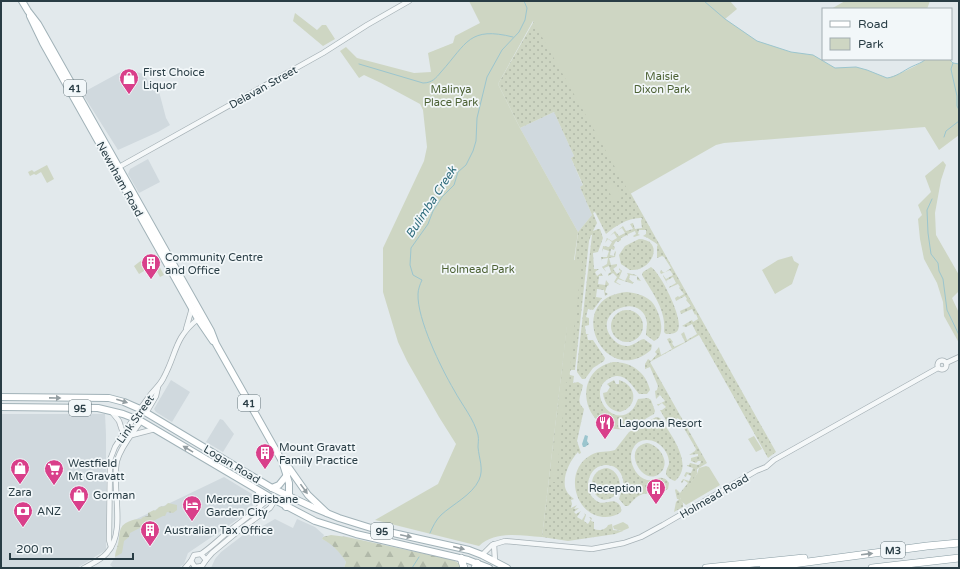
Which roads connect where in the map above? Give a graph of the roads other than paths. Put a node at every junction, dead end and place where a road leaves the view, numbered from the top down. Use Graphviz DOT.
graph roads {
  1 [pos="22,1"];
  2 [pos="409,1"];
  3 [pos="117,168"];
  4 [pos="149,226"];
  5 [pos="192,308"];
  6 [pos="201,318"];
  7 [pos="186,330"];
  8 [pos="959,357"];
  9 [pos="158,387"];
  10 [pos="1,397"];
  11 [pos="1,407"];
  12 [pos="140,409"];
  13 [pos="110,410"];
  14 [pos="146,413"];
  15 [pos="134,418"];
  16 [pos="141,421"];
  17 [pos="155,429"];
  18 [pos="123,433"];
  19 [pos="132,435"];
  20 [pos="282,461"];
  21 [pos="287,476"];
  22 [pos="258,490"];
  23 [pos="276,490"];
  24 [pos="289,496"];
  25 [pos="273,499"];
  26 [pos="260,507"];
  27 [pos="286,507"];
  28 [pos="329,514"];
  29 [pos="959,543"];
  30 [pos="494,544"];
  31 [pos="111,548"];
  32 [pos="201,554"];
  33 [pos="482,555"];
  34 [pos="461,558"];
  35 [pos="959,558"];
  36 [pos="828,559"];
  37 [pos="206,560"];
  38 [pos="191,561"];
  39 [pos="495,561"];
  40 [pos="476,566"];
  41 [pos="194,567"];
  42 [pos="84,568"];
  43 [pos="185,568"];
  44 [pos="464,568"];
  45 [pos="489,568"];
  46 [pos="508,568"];
  47 [pos="706,568"];
  48 [pos="763,568"];
  49 [pos="872,568"];
  1 -- 3 [label="main road, Newnham Road / 41"];
  2 -- 3 [label="street, Delavan Street"];
  3 -- 4 [label="main road, Newnham Road / 41"];
  4 -- 5 [label="main road, Newnham Road / 41"];
  4 -- 6 [label="main road, Newnham Road / 41"];
  5 -- 6 [label="main road, Newnham Road / 41"];
  5 -- 7 [label="street"];
  6 -- 7 [label="street, Link Street"];
  6 -- 20 [label="main road, Newnham Road / 41"];
  7 -- 9 [label="street, Link Street"];
  8 -- 30 [label="street, Holmead Road"];
  9 -- 12 [label="street, Link Street"];
  9 -- 14 [label="street, Link Street"];
  10 -- 12 [label="main road, Logan Road / 95, one-way"];
  11 -- 13 [label="main road, Logan Road / 95"];
  12 -- 14 [label="main road, Logan Road / 95"];
  12 -- 15 [label="main road, Link Street"];
  13 -- 15 [label="main road, Logan Road / 95"];
  13 -- 18 [label="street"];
  14 -- 16 [label="main road, Link Street"];
  14 -- 23 [label="main road, Logan Road / 95"];
  15 -- 16 [label="main road, Logan Road / 95"];
  15 -- 18 [label="street, Link Street"];
  16 -- 17 [label="main road, Logan Road / 95"];
  16 -- 19 [label="street, Link Street"];
  17 -- 19 [label="street"];
  22 -- 17 [label="main road, Logan Road / 95, one-way"];
  18 -- 31 [label="street, Link Street"];
  19 -- 31 [label="street, Link Street"];
  20 -- 21 [label="main road, Newnham Road / 41"];
  20 -- 28 [label="main road, Newnham Road / 41, one-way"];
  21 -- 23 [label="main road"];
  21 -- 24 [label="main road, Newnham Road / 41"];
  22 -- 25 [label="main road, Logan Road / 95"];
  22 -- 26 [label="street"];
  23 -- 24 [label="main road, Logan Road / 95"];
  23 -- 25 [label="main road"];
  24 -- 27 [label="main road, Newnham Road / 41"];
  24 -- 28 [label="main road, Logan Road / 95"];
  25 -- 26 [label="street"];
  25 -- 27 [label="main road, Logan Road / 95"];
  25 -- 37 [label="street"];
  26 -- 32 [label="street"];
  27 -- 34 [label="main road, Logan Road / 95"];
  28 -- 33 [label="main road, Logan Road / 95, one-way"];
  36 -- 29 [label="highway, M3, one-way"];
  30 -- 33 [label="street"];
  30 -- 39 [label="street"];
  31 -- 42 [label="street"];
  32 -- 37 [label="street"];
  32 -- 38 [label="street"];
  33 -- 39 [label="main road, Logan Road / 95"];
  33 -- 40 [label="main road"];
  34 -- 40 [label="main road, Logan Road / 95"];
  34 -- 44 [label="highway"];
  35 -- 49 [label="highway, M3"];
  36 -- 47 [label="highway"];
  36 -- 48 [label="highway, M3"];
  37 -- 41 [label="street"];
  38 -- 41 [label="street"];
  38 -- 43 [label="street"];
  39 -- 46 [label="main road, Logan Road / 95"];
  40 -- 45 [label="main road, Logan Road / 95"];
}
